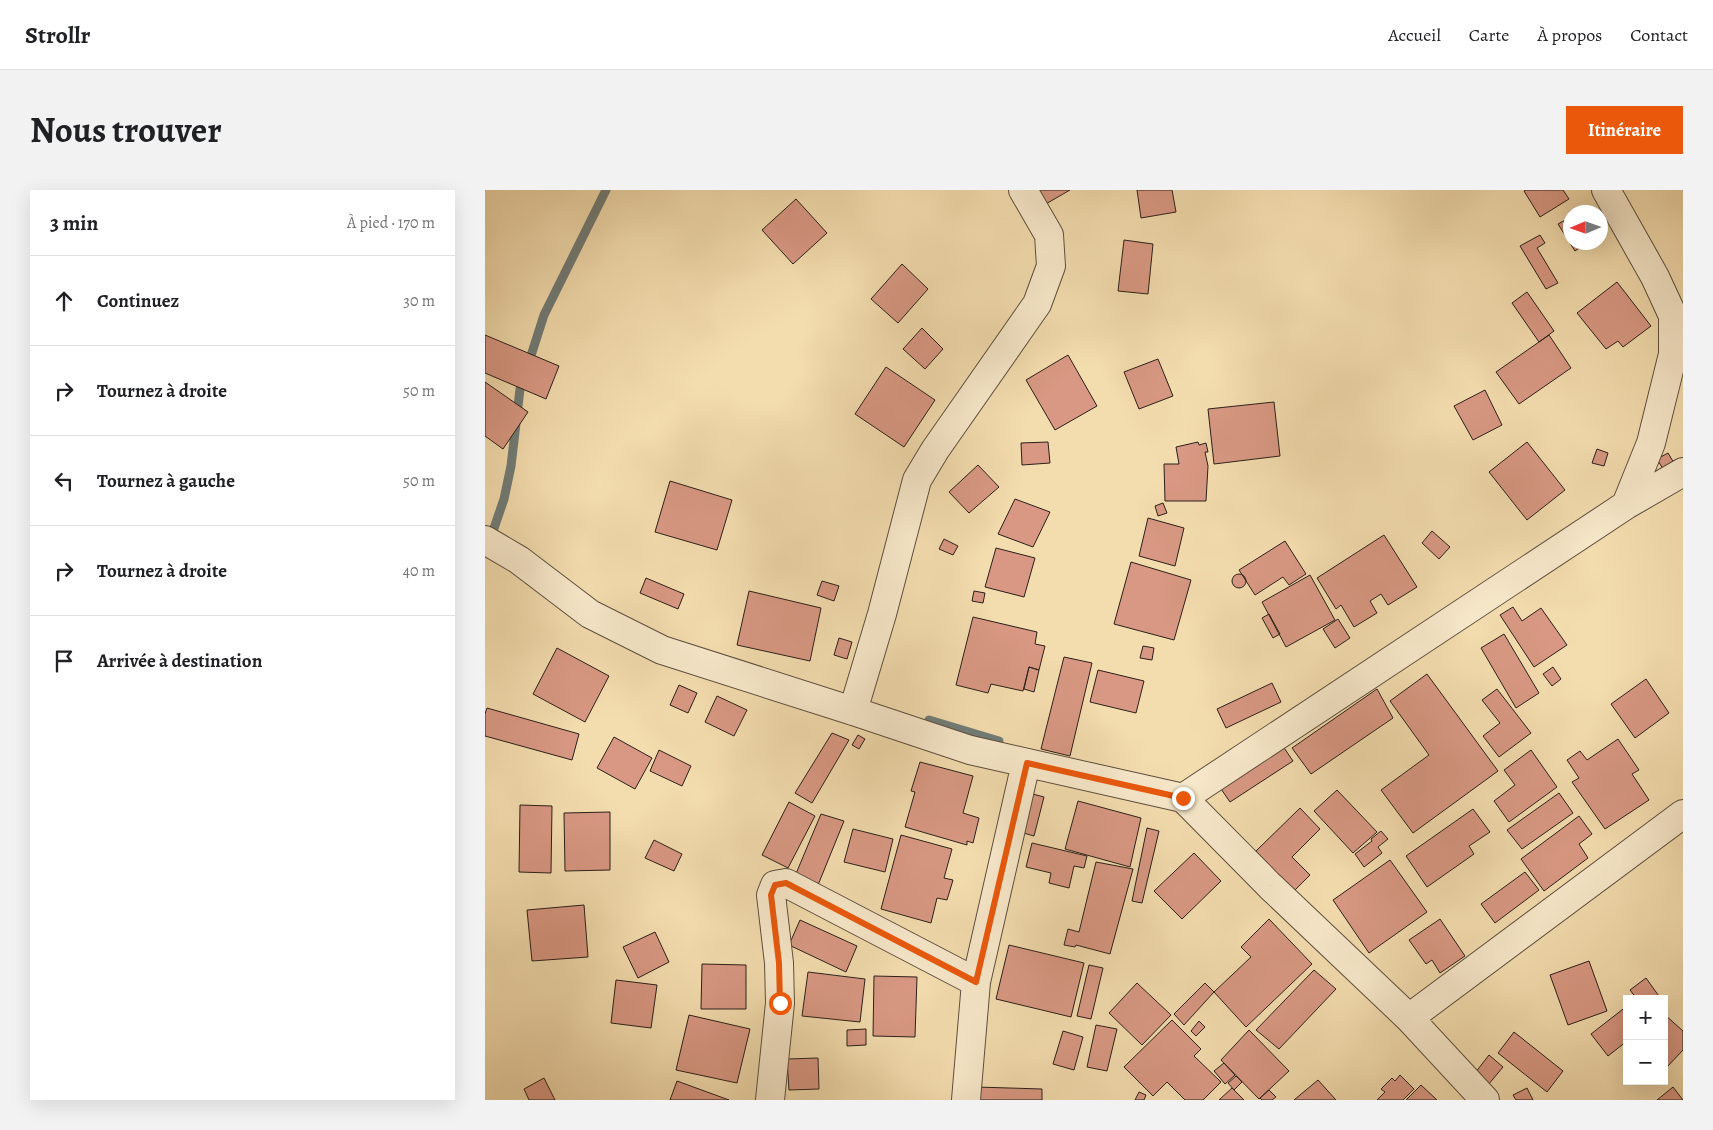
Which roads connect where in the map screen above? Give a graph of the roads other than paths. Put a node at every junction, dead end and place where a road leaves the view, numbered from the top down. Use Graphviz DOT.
graph roads {
  1 [pos="1023,190"];
  2 [pos="1606,190"];
  3 [pos="1683,472"];
  4 [pos="1626,505"];
  5 [pos="485,540"];
  6 [pos="853,711"];
  7 [pos="1027,763"];
  8 [pos="1183,798"];
  9 [pos="1683,814"];
  10 [pos="976,982"];
  11 [pos="1409,1018"];
  12 [pos="770,1100"];
  13 [pos="966,1100"];
  14 [pos="1485,1100"];
  1 -- 6 [label="street"];
  2 -- 4 [label="street"];
  3 -- 4 [label="street"];
  4 -- 8 [label="street"];
  5 -- 6 [label="street"];
  6 -- 7 [label="street"];
  7 -- 8 [label="street"];
  7 -- 10 [label="street"];
  8 -- 11 [label="street"];
  9 -- 11 [label="street"];
  10 -- 12 [label="street"];
  10 -- 13 [label="street"];
  11 -- 14 [label="street"];
}
